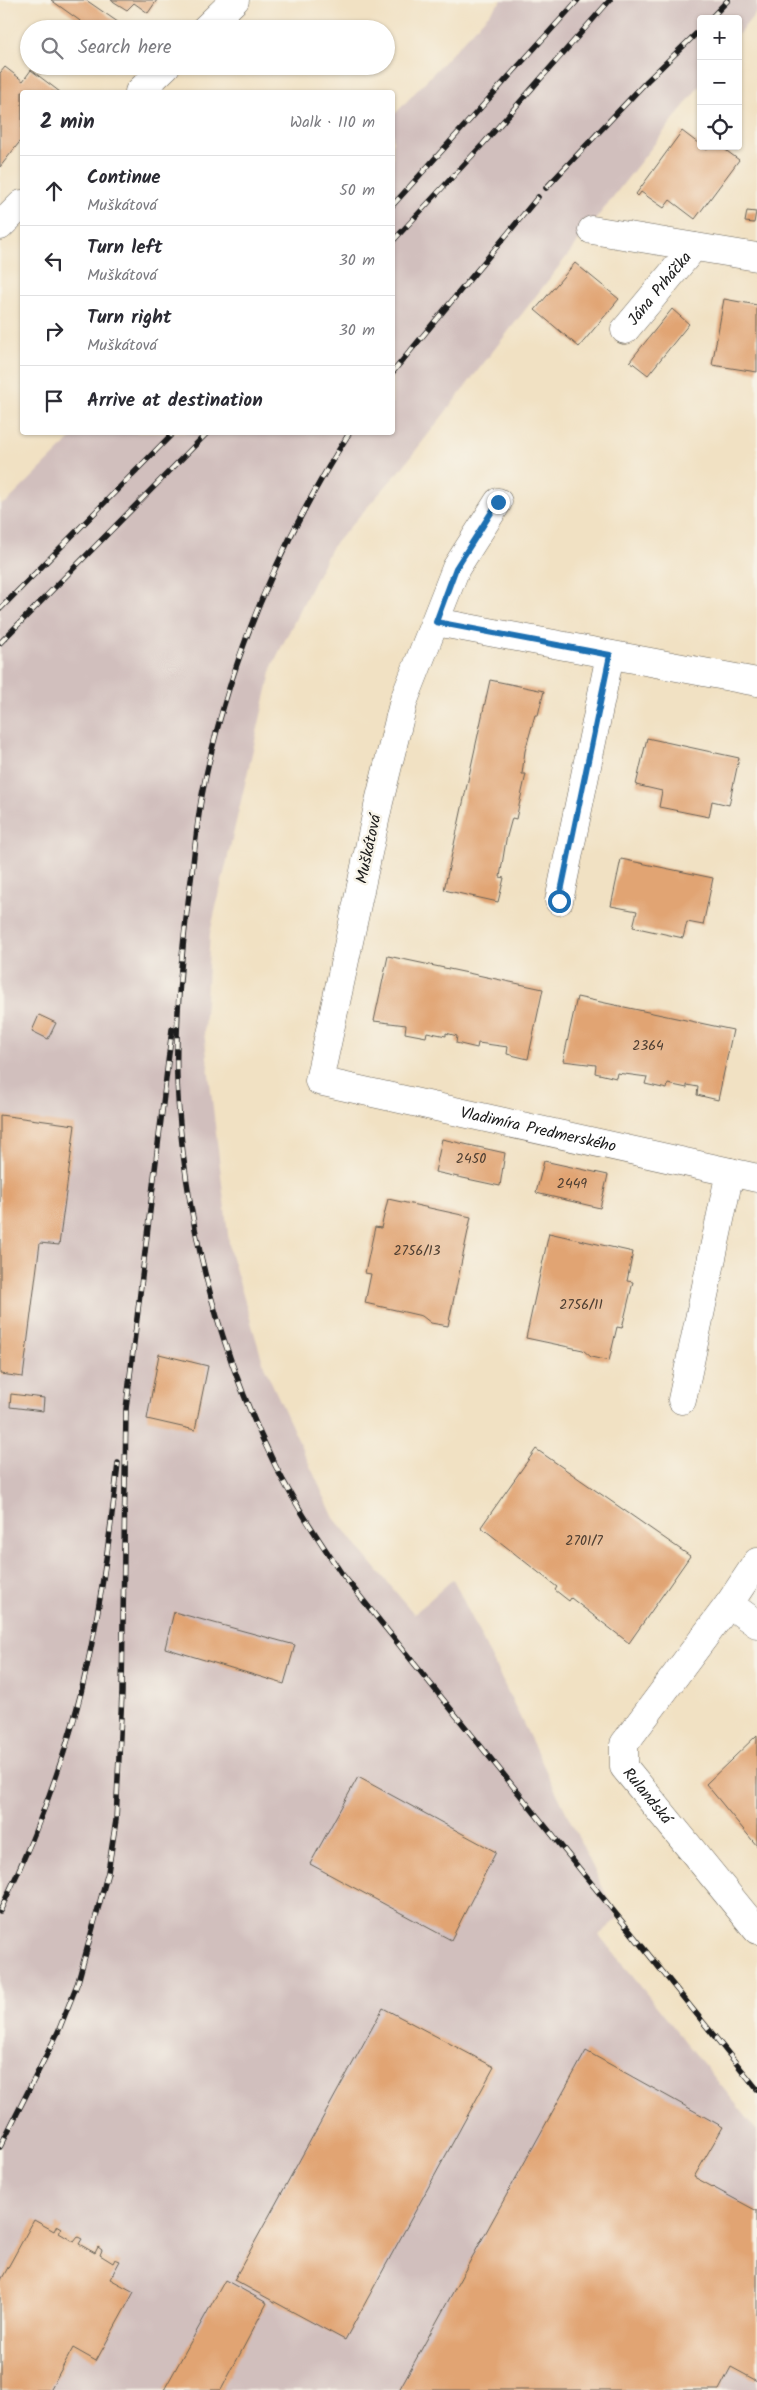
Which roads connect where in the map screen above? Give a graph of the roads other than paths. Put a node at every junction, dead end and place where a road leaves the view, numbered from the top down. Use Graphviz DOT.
graph roads {
  1 [pos="235,0"];
  2 [pos="214,20"];
  3 [pos="157,75"];
  4 [pos="141,90"];
  5 [pos="20,206"];
  6 [pos="0,226"];
  7 [pos="592,230"];
  8 [pos="694,247"];
  9 [pos="757,257"];
  10 [pos="625,330"];
  11 [pos="498,502"];
  12 [pos="436,622"];
  13 [pos="610,655"];
  14 [pos="757,682"];
  15 [pos="559,901"];
  16 [pos="319,1081"];
  17 [pos="730,1172"];
  18 [pos="757,1178"];
  19 [pos="682,1400"];
  20 [pos="757,1562"];
  21 [pos="729,1604"];
  22 [pos="757,1624"];
  23 [pos="757,1930"];
  1 -- 2 [label="street"];
  3 -- 4 [label="street"];
  5 -- 6 [label="street"];
  7 -- 8 [label="street, Jána Prháčka"];
  8 -- 9 [label="street, Jána Prháčka"];
  8 -- 10 [label="street, Jána Prháčka"];
  11 -- 12 [label="street, Muškátová"];
  12 -- 13 [label="street"];
  12 -- 16 [label="street, Muškátová"];
  13 -- 14 [label="street"];
  13 -- 15 [label="street"];
  16 -- 17 [label="street, Vladimíra Predmerského"];
  17 -- 18 [label="street, Vladimíra Predmerského"];
  17 -- 19 [label="street"];
  20 -- 21 [label="street, Rulandská"];
  21 -- 22 [label="street"];
  21 -- 23 [label="street, Rulandská"];
}
